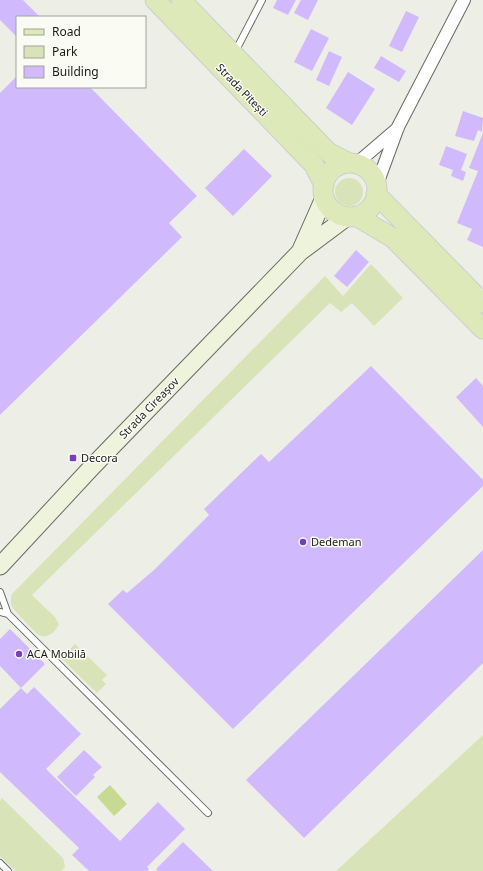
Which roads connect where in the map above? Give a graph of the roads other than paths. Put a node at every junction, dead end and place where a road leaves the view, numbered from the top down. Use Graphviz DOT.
graph roads {
  1 [pos="155,0"];
  2 [pos="181,0"];
  3 [pos="262,0"];
  4 [pos="464,0"];
  5 [pos="234,56"];
  6 [pos="398,127"];
  7 [pos="353,164"];
  8 [pos="324,191"];
  9 [pos="376,191"];
  10 [pos="352,216"];
  11 [pos="300,252"];
  12 [pos="483,303"];
  13 [pos="483,329"];
  14 [pos="0,566"];
  15 [pos="0,592"];
  16 [pos="0,612"];
  17 [pos="8,614"];
  18 [pos="208,813"];
  19 [pos="0,863"];
  20 [pos="8,871"];
  1 -- 8 [label="main road, Strada Pitești"];
  2 -- 5 [label="main road, Strada Pitești"];
  3 -- 5 [label="lane"];
  4 -- 6 [label="street"];
  5 -- 7 [label="main road, Strada Pitești"];
  6 -- 7 [label="street"];
  6 -- 9 [label="street"];
  7 -- 8 [label="main road"];
  7 -- 9 [label="main road, Strada Pitești"];
  8 -- 10 [label="main road, Strada Pitești"];
  8 -- 11 [label="main road, Strada Cireașov"];
  9 -- 10 [label="main road"];
  9 -- 12 [label="main road, Strada Pitești"];
  10 -- 11 [label="main road, Strada Cireașov"];
  10 -- 13 [label="main road, Strada Pitești"];
  11 -- 14 [label="main road, Strada Cireașov"];
  15 -- 17 [label="lane"];
  16 -- 17 [label="lane"];
  17 -- 18 [label="lane"];
  19 -- 20 [label="lane"];
}
